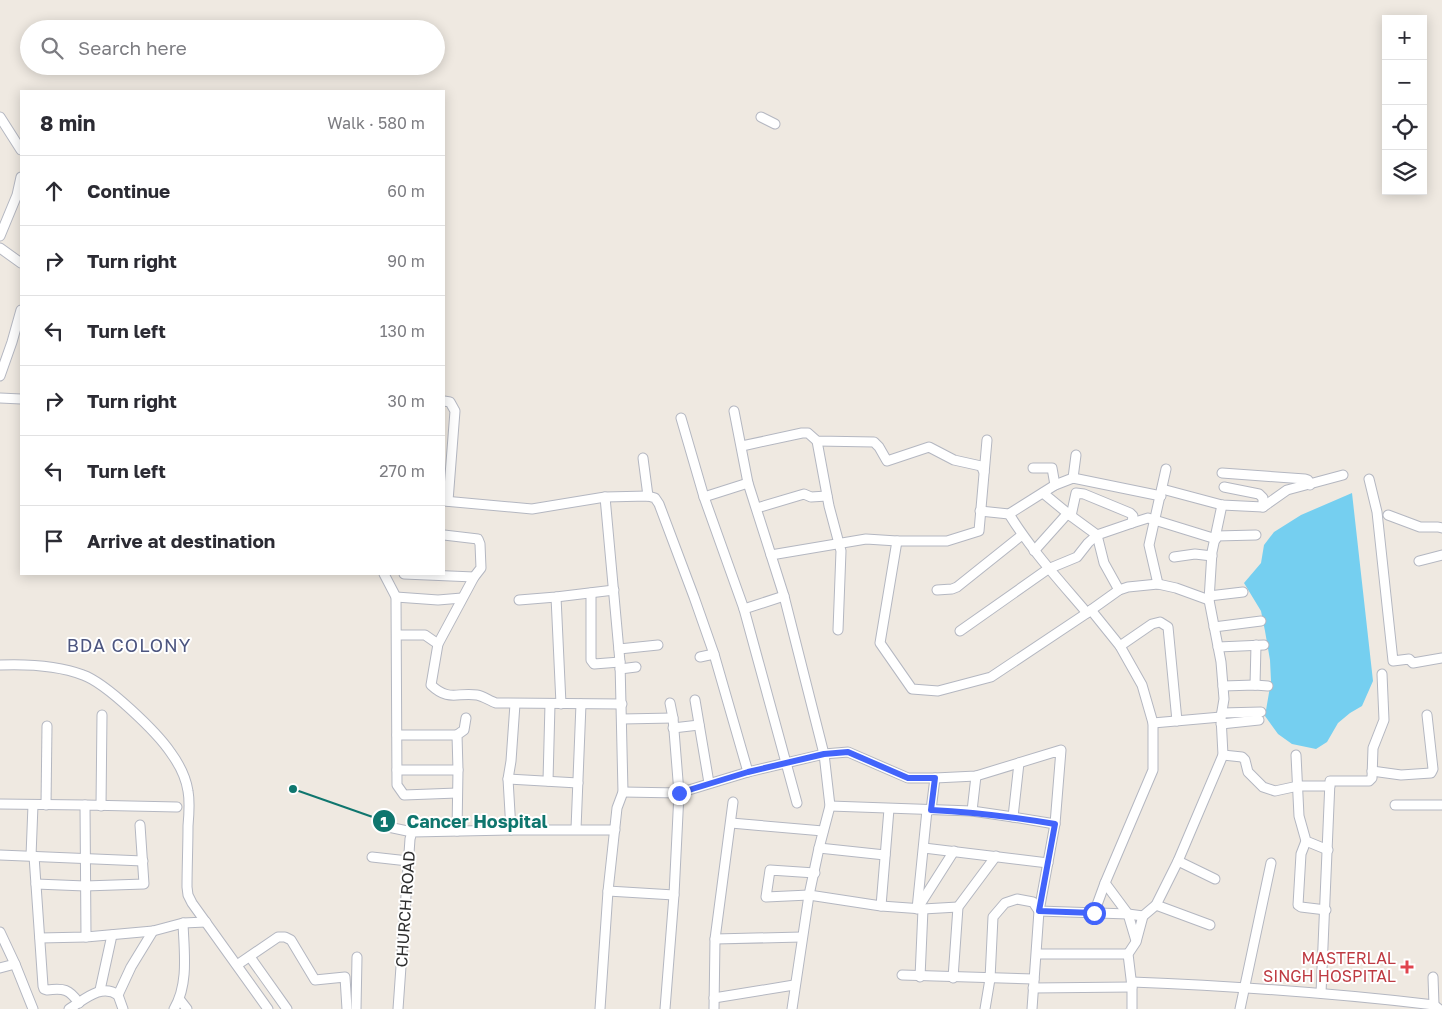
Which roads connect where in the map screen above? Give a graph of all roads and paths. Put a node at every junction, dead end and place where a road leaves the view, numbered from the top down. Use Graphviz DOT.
graph roads {
  1 [pos="0,117"];
  2 [pos="761,117"];
  3 [pos="775,124"];
  4 [pos="20,148"];
  5 [pos="20,182"];
  6 [pos="0,236"];
  7 [pos="0,248"];
  8 [pos="20,262"];
  9 [pos="20,314"];
  10 [pos="0,376"];
  11 [pos="0,398"];
  12 [pos="20,399"];
  13 [pos="445,401"];
  14 [pos="734,411"];
  15 [pos="681,418"];
  16 [pos="987,440"];
  17 [pos="817,441"];
  18 [pos="742,446"];
  19 [pos="1076,455"];
  20 [pos="643,458"];
  21 [pos="1033,468"];
  22 [pos="1166,469"];
  23 [pos="984,472"];
  24 [pos="1222,473"];
  25 [pos="1343,475"];
  26 [pos="1072,478"];
  27 [pos="1369,479"];
  28 [pos="748,483"];
  29 [pos="1055,484"];
  30 [pos="1310,484"];
  31 [pos="1224,487"];
  32 [pos="1162,492"];
  33 [pos="1043,493"];
  34 [pos="648,496"];
  35 [pos="827,496"];
  36 [pos="605,497"];
  37 [pos="704,497"];
  38 [pos="446,501"];
  39 [pos="1222,505"];
  40 [pos="1263,507"];
  41 [pos="757,508"];
  42 [pos="980,511"];
  43 [pos="1009,514"];
  44 [pos="1069,515"];
  45 [pos="1388,515"];
  46 [pos="1154,520"];
  47 [pos="1132,523"];
  48 [pos="1442,528"];
  49 [pos="445,534"];
  50 [pos="1256,534"];
  51 [pos="1022,535"];
  52 [pos="1097,535"];
  53 [pos="1216,537"];
  54 [pos="897,541"];
  55 [pos="840,543"];
  56 [pos="1034,551"];
  57 [pos="771,555"];
  58 [pos="1442,555"];
  59 [pos="1212,556"];
  60 [pos="1174,557"];
  61 [pos="1419,561"];
  62 [pos="1048,569"];
  63 [pos="385,575"];
  64 [pos="439,575"];
  65 [pos="474,576"];
  66 [pos="1158,584"];
  67 [pos="614,590"];
  68 [pos="937,590"];
  69 [pos="1119,590"];
  70 [pos="1243,592"];
  71 [pos="591,593"];
  72 [pos="784,596"];
  73 [pos="396,597"];
  74 [pos="556,597"];
  75 [pos="462,598"];
  76 [pos="1209,598"];
  77 [pos="519,600"];
  78 [pos="744,609"];
  79 [pos="1089,612"];
  80 [pos="1261,621"];
  81 [pos="1214,627"];
  82 [pos="838,630"];
  83 [pos="960,631"];
  84 [pos="397,635"];
  85 [pos="438,644"];
  86 [pos="658,644"];
  87 [pos="1120,646"];
  88 [pos="1218,647"];
  89 [pos="619,649"];
  90 [pos="714,654"];
  91 [pos="700,657"];
  92 [pos="1442,658"];
  93 [pos="0,665"];
  94 [pos="620,665"];
  95 [pos="636,667"];
  96 [pos="1382,674"];
  97 [pos="1255,685"];
  98 [pos="1223,686"];
  99 [pos="1268,686"];
  100 [pos="696,700"];
  101 [pos="670,703"];
  102 [pos="516,704"];
  103 [pos="550,704"];
  104 [pos="561,704"];
  105 [pos="581,704"];
  106 [pos="622,704"];
  107 [pos="102,715"];
  108 [pos="1428,715"];
  109 [pos="1260,716"];
  110 [pos="466,718"];
  111 [pos="1221,718"];
  112 [pos="622,719"];
  113 [pos="1177,721"];
  114 [pos="673,723"];
  115 [pos="1153,723"];
  116 [pos="699,725"];
  117 [pos="47,726"];
  118 [pos="398,735"];
  119 [pos="457,735"];
  120 [pos="824,754"];
  121 [pos="1223,755"];
  122 [pos="1296,755"];
  123 [pos="787,763"];
  124 [pos="1019,763"];
  125 [pos="397,770"];
  126 [pos="458,770"];
  127 [pos="1372,771"];
  128 [pos="748,772"];
  129 [pos="976,776"];
  130 [pos="935,778"];
  131 [pos="508,779"];
  132 [pos="548,781"];
  133 [pos="578,783"];
  134 [pos="710,783"];
  135 [pos="1298,786"];
  136 [pos="1330,786"];
  137 [pos="623,792"];
  138 [pos="458,793"];
  139 [pos="679,793"];
  140 [pos="1,801"];
  141 [pos="733,802"];
  142 [pos="798,803"];
  143 [pos="34,805"];
  144 [pos="46,805"];
  145 [pos="85,805"];
  146 [pos="1395,805"];
  147 [pos="1442,805"];
  148 [pos="101,806"];
  149 [pos="830,806"];
  150 [pos="177,807"];
  151 [pos="889,809"];
  152 [pos="929,810"];
  153 [pos="972,812"];
  154 [pos="1013,817"];
  155 [pos="731,823"];
  156 [pos="1055,824"];
  157 [pos="140,825"];
  158 [pos="379,825"];
  159 [pos="510,830"];
  160 [pos="576,830"];
  161 [pos="615,830"];
  162 [pos="457,831"];
  163 [pos="823,831"];
  164 [pos="412,832"];
  165 [pos="1306,841"];
  166 [pos="819,848"];
  167 [pos="924,848"];
  168 [pos="1328,850"];
  169 [pos="954,851"];
  170 [pos="885,854"];
  171 [pos="0,855"];
  172 [pos="33,856"];
  173 [pos="996,856"];
  174 [pos="372,857"];
  175 [pos="85,859"];
  176 [pos="408,860"];
  177 [pos="1178,860"];
  178 [pos="143,862"];
  179 [pos="1048,863"];
  180 [pos="1272,863"];
  181 [pos="815,873"];
  182 [pos="1215,879"];
  183 [pos="1106,883"];
  184 [pos="36,884"];
  185 [pos="86,886"];
  186 [pos="608,891"];
  187 [pos="674,895"];
  188 [pos="809,895"];
  189 [pos="1156,905"];
  190 [pos="881,906"];
  191 [pos="958,907"];
  192 [pos="920,909"];
  193 [pos="1326,910"];
  194 [pos="1039,911"];
  195 [pos="1094,913"];
  196 [pos="1128,914"];
  197 [pos="1143,916"];
  198 [pos="206,922"];
  199 [pos="183,923"];
  200 [pos="1210,926"];
  201 [pos="152,931"];
  202 [pos="0,932"];
  203 [pos="112,935"];
  204 [pos="86,937"];
  205 [pos="802,937"];
  206 [pos="40,938"];
  207 [pos="715,940"];
  208 [pos="1136,942"];
  209 [pos="1037,954"];
  210 [pos="1128,954"];
  211 [pos="250,957"];
  212 [pos="357,957"];
  213 [pos="16,964"];
  214 [pos="238,965"];
  215 [pos="0,968"];
  216 [pos="902,975"];
  217 [pos="920,977"];
  218 [pos="1433,977"];
  219 [pos="953,978"];
  220 [pos="990,979"];
  221 [pos="1034,984"];
  222 [pos="1132,984"];
  223 [pos="794,985"];
  224 [pos="1244,988"];
  225 [pos="100,990"];
  226 [pos="1322,993"];
  227 [pos="118,995"];
  228 [pos="714,998"];
  229 [pos="180,1000"];
  230 [pos="79,1003"];
  231 [pos="1436,1007"];
  232 [pos="33,1009"];
  233 [pos="69,1009"];
  234 [pos="123,1009"];
  235 [pos="174,1009"];
  236 [pos="187,1009"];
  237 [pos="268,1009"];
  238 [pos="288,1009"];
  239 [pos="347,1009"];
  240 [pos="356,1009"];
  241 [pos="398,1009"];
  242 [pos="600,1009"];
  243 [pos="666,1009"];
  244 [pos="714,1009"];
  245 [pos="792,1009"];
  246 [pos="985,1009"];
  247 [pos="1032,1009"];
  248 [pos="1132,1009"];
  249 [pos="1240,1009"];
  1 -- 4 [label="street"];
  2 -- 3 [label="street"];
  5 -- 6 [label="street"];
  7 -- 8 [label="street"];
  9 -- 10 [label="street"];
  11 -- 12 [label="street"];
  13 -- 38 [label="street"];
  14 -- 18 [label="street"];
  15 -- 37 [label="street"];
  16 -- 23 [label="street"];
  17 -- 18 [label="street"];
  17 -- 23 [label="street"];
  17 -- 35 [label="street"];
  18 -- 28 [label="street"];
  19 -- 26 [label="street"];
  20 -- 34 [label="street"];
  21 -- 29 [label="street"];
  22 -- 32 [label="street"];
  23 -- 42 [label="street"];
  24 -- 30 [label="street"];
  25 -- 30 [label="street"];
  26 -- 29 [label="street"];
  26 -- 32 [label="street"];
  27 -- 92 [label="street"];
  28 -- 37 [label="street"];
  28 -- 41 [label="street"];
  29 -- 33 [label="street"];
  30 -- 40 [label="street"];
  31 -- 40 [label="street"];
  32 -- 39 [label="street"];
  32 -- 46 [label="street"];
  33 -- 43 [label="street"];
  33 -- 44 [label="street"];
  34 -- 36 [label="street"];
  34 -- 90 [label="street"];
  35 -- 41 [label="street"];
  35 -- 55 [label="street"];
  36 -- 38 [label="street"];
  36 -- 67 [label="street"];
  37 -- 78 [label="street"];
  39 -- 40 [label="street"];
  39 -- 53 [label="street"];
  41 -- 57 [label="street"];
  42 -- 43 [label="street"];
  42 -- 54 [label="street"];
  43 -- 51 [label="street"];
  44 -- 47 [label="street"];
  44 -- 52 [label="street"];
  44 -- 56 [label="street"];
  45 -- 48 [label="street"];
  46 -- 47 [label="street"];
  46 -- 53 [label="street"];
  46 -- 66 [label="street"];
  47 -- 52 [label="street"];
  49 -- 65 [label="street"];
  50 -- 53 [label="street"];
  51 -- 56 [label="street"];
  51 -- 68 [label="street"];
  52 -- 62 [label="street"];
  52 -- 69 [label="street"];
  53 -- 59 [label="street"];
  54 -- 55 [label="street"];
  54 -- 79 [label="street"];
  55 -- 57 [label="street"];
  55 -- 82 [label="street"];
  56 -- 62 [label="street"];
  57 -- 72 [label="street"];
  58 -- 61 [label="street"];
  59 -- 60 [label="street"];
  59 -- 76 [label="street"];
  62 -- 79 [label="street"];
  62 -- 83 [label="street"];
  63 -- 73 [label="street"];
  64 -- 65 [label="street"];
  65 -- 75 [label="street"];
  66 -- 69 [label="street"];
  66 -- 76 [label="street"];
  67 -- 71 [label="street"];
  67 -- 89 [label="street"];
  69 -- 79 [label="street"];
  70 -- 76 [label="street"];
  71 -- 74 [label="street"];
  71 -- 94 [label="street"];
  72 -- 78 [label="street"];
  72 -- 120 [label="street"];
  73 -- 75 [label="street"];
  73 -- 84 [label="street"];
  74 -- 77 [label="street"];
  74 -- 104 [label="street"];
  75 -- 85 [label="street"];
  76 -- 81 [label="street"];
  78 -- 123 [label="street"];
  79 -- 87 [label="street"];
  80 -- 81 [label="street"];
  81 -- 88 [label="street"];
  84 -- 85 [label="street"];
  84 -- 118 [label="street"];
  85 -- 102 [label="street"];
  86 -- 89 [label="street"];
  87 -- 113 [label="street"];
  87 -- 115 [label="street"];
  88 -- 97 [label="street"];
  88 -- 98 [label="street"];
  89 -- 94 [label="street"];
  90 -- 91 [label="street"];
  90 -- 128 [label="street"];
  93 -- 198 [label="street"];
  94 -- 95 [label="street"];
  94 -- 106 [label="street"];
  96 -- 127 [label="street"];
  97 -- 98 [label="street"];
  97 -- 99 [label="street"];
  98 -- 111 [label="street"];
  100 -- 116 [label="street"];
  101 -- 114 [label="street"];
  102 -- 103 [label="street"];
  102 -- 131 [label="street"];
  103 -- 104 [label="street"];
  103 -- 132 [label="street"];
  104 -- 105 [label="street"];
  105 -- 106 [label="street"];
  105 -- 133 [label="street"];
  106 -- 112 [label="street"];
  107 -- 148 [label="street"];
  108 -- 127 [label="street"];
  109 -- 111 [label="street"];
  110 -- 119 [label="street"];
  111 -- 113 [label="street"];
  111 -- 121 [label="street"];
  112 -- 114 [label="street"];
  112 -- 137 [label="street"];
  113 -- 115 [label="street"];
  114 -- 116 [label="street"];
  114 -- 139 [label="street"];
  115 -- 183 [label="street"];
  116 -- 134 [label="street"];
  117 -- 144 [label="street"];
  118 -- 119 [label="street"];
  118 -- 125 [label="street"];
  119 -- 126 [label="street"];
  120 -- 123 [label="street"];
  120 -- 130 [label="street"];
  120 -- 149 [label="street"];
  121 -- 135 [label="street"];
  121 -- 177 [label="street"];
  122 -- 135 [label="street"];
  123 -- 128 [label="street"];
  123 -- 142 [label="street"];
  124 -- 129 [label="street"];
  124 -- 154 [label="street"];
  124 -- 156 [label="street"];
  125 -- 126 [label="street"];
  125 -- 138 [label="street"];
  126 -- 138 [label="street"];
  127 -- 136 [label="street"];
  128 -- 134 [label="street"];
  129 -- 130 [label="street"];
  129 -- 153 [label="street"];
  130 -- 152 [label="street"];
  131 -- 132 [label="street"];
  131 -- 159 [label="street"];
  132 -- 133 [label="street"];
  133 -- 160 [label="street"];
  134 -- 139 [label="street"];
  135 -- 136 [label="street"];
  135 -- 165 [label="street"];
  136 -- 168 [label="street"];
  137 -- 139 [label="street"];
  137 -- 161 [label="street"];
  138 -- 162 [label="street"];
  139 -- 187 [label="street"];
  140 -- 143 [label="street"];
  141 -- 155 [label="street"];
  143 -- 144 [label="street"];
  143 -- 172 [label="street"];
  144 -- 145 [label="street"];
  145 -- 148 [label="street"];
  145 -- 175 [label="street"];
  146 -- 147 [label="street"];
  148 -- 150 [label="street"];
  149 -- 151 [label="street"];
  149 -- 163 [label="street"];
  151 -- 152 [label="street"];
  151 -- 170 [label="street"];
  152 -- 153 [label="street"];
  152 -- 167 [label="street"];
  153 -- 154 [label="street"];
  154 -- 156 [label="street"];
  155 -- 163 [label="street"];
  155 -- 207 [label="street"];
  156 -- 179 [label="street"];
  157 -- 178 [label="street"];
  158 -- 164 [label="street"];
  159 -- 160 [label="street, CHURCH ROAD"];
  159 -- 162 [label="street, CHURCH ROAD"];
  160 -- 161 [label="street, CHURCH ROAD"];
  161 -- 186 [label="street"];
  162 -- 164 [label="street, CHURCH ROAD"];
  163 -- 166 [label="street"];
  164 -- 176 [label="street, CHURCH ROAD"];
  165 -- 168 [label="street"];
  165 -- 193 [label="street"];
  166 -- 170 [label="street"];
  166 -- 181 [label="street"];
  167 -- 169 [label="street"];
  167 -- 192 [label="street"];
  168 -- 193 [label="street"];
  169 -- 173 [label="street"];
  169 -- 192 [label="street"];
  170 -- 190 [label="street"];
  171 -- 172 [label="street"];
  172 -- 175 [label="street"];
  172 -- 184 [label="street"];
  173 -- 179 [label="street"];
  173 -- 191 [label="street"];
  174 -- 176 [label="street"];
  175 -- 178 [label="street"];
  175 -- 185 [label="street"];
  176 -- 241 [label="street, CHURCH ROAD"];
  177 -- 182 [label="street"];
  177 -- 189 [label="street"];
  178 -- 185 [label="street"];
  179 -- 194 [label="street"];
  180 -- 224 [label="street"];
  181 -- 188 [label="street"];
  181 -- 188 [label="street"];
  183 -- 195 [label="street"];
  183 -- 196 [label="street"];
  184 -- 185 [label="street"];
  184 -- 206 [label="street"];
  185 -- 204 [label="street"];
  186 -- 187 [label="street"];
  186 -- 242 [label="street"];
  187 -- 243 [label="street"];
  188 -- 190 [label="street"];
  188 -- 205 [label="street"];
  189 -- 197 [label="street"];
  189 -- 200 [label="street"];
  190 -- 192 [label="street"];
  191 -- 192 [label="street"];
  191 -- 219 [label="street"];
  192 -- 217 [label="street"];
  193 -- 226 [label="street"];
  194 -- 195 [label="street"];
  194 -- 209 [label="street"];
  194 -- 220 [label="street"];
  195 -- 196 [label="street"];
  196 -- 197 [label="street"];
  196 -- 208 [label="street"];
  197 -- 208 [label="street"];
  198 -- 199 [label="street"];
  198 -- 214 [label="street"];
  199 -- 201 [label="street"];
  199 -- 229 [label="street"];
  201 -- 203 [label="street"];
  201 -- 227 [label="street"];
  202 -- 213 [label="street"];
  203 -- 204 [label="street"];
  203 -- 225 [label="street"];
  204 -- 206 [label="street"];
  205 -- 207 [label="street"];
  205 -- 223 [label="street"];
  206 -- 230 [label="street"];
  207 -- 228 [label="street"];
  208 -- 210 [label="street"];
  209 -- 210 [label="street"];
  209 -- 221 [label="street"];
  210 -- 222 [label="street"];
  211 -- 214 [label="street"];
  211 -- 238 [label="street"];
  211 -- 239 [label="street"];
  212 -- 240 [label="street"];
  213 -- 215 [label="street"];
  213 -- 232 [label="street"];
  214 -- 237 [label="street"];
  216 -- 217 [label="street"];
  217 -- 219 [label="street"];
  218 -- 231 [label="street"];
  219 -- 220 [label="street"];
  220 -- 221 [label="street"];
  220 -- 246 [label="street"];
  221 -- 222 [label="street"];
  221 -- 247 [label="street"];
  222 -- 224 [label="street"];
  222 -- 248 [label="street"];
  223 -- 228 [label="street"];
  223 -- 245 [label="street"];
  224 -- 226 [label="street"];
  224 -- 249 [label="street"];
  225 -- 227 [label="street"];
  225 -- 230 [label="street"];
  226 -- 231 [label="street"];
  227 -- 234 [label="street"];
  228 -- 244 [label="street"];
  229 -- 235 [label="street"];
  229 -- 236 [label="street"];
  230 -- 233 [label="street"];
}
